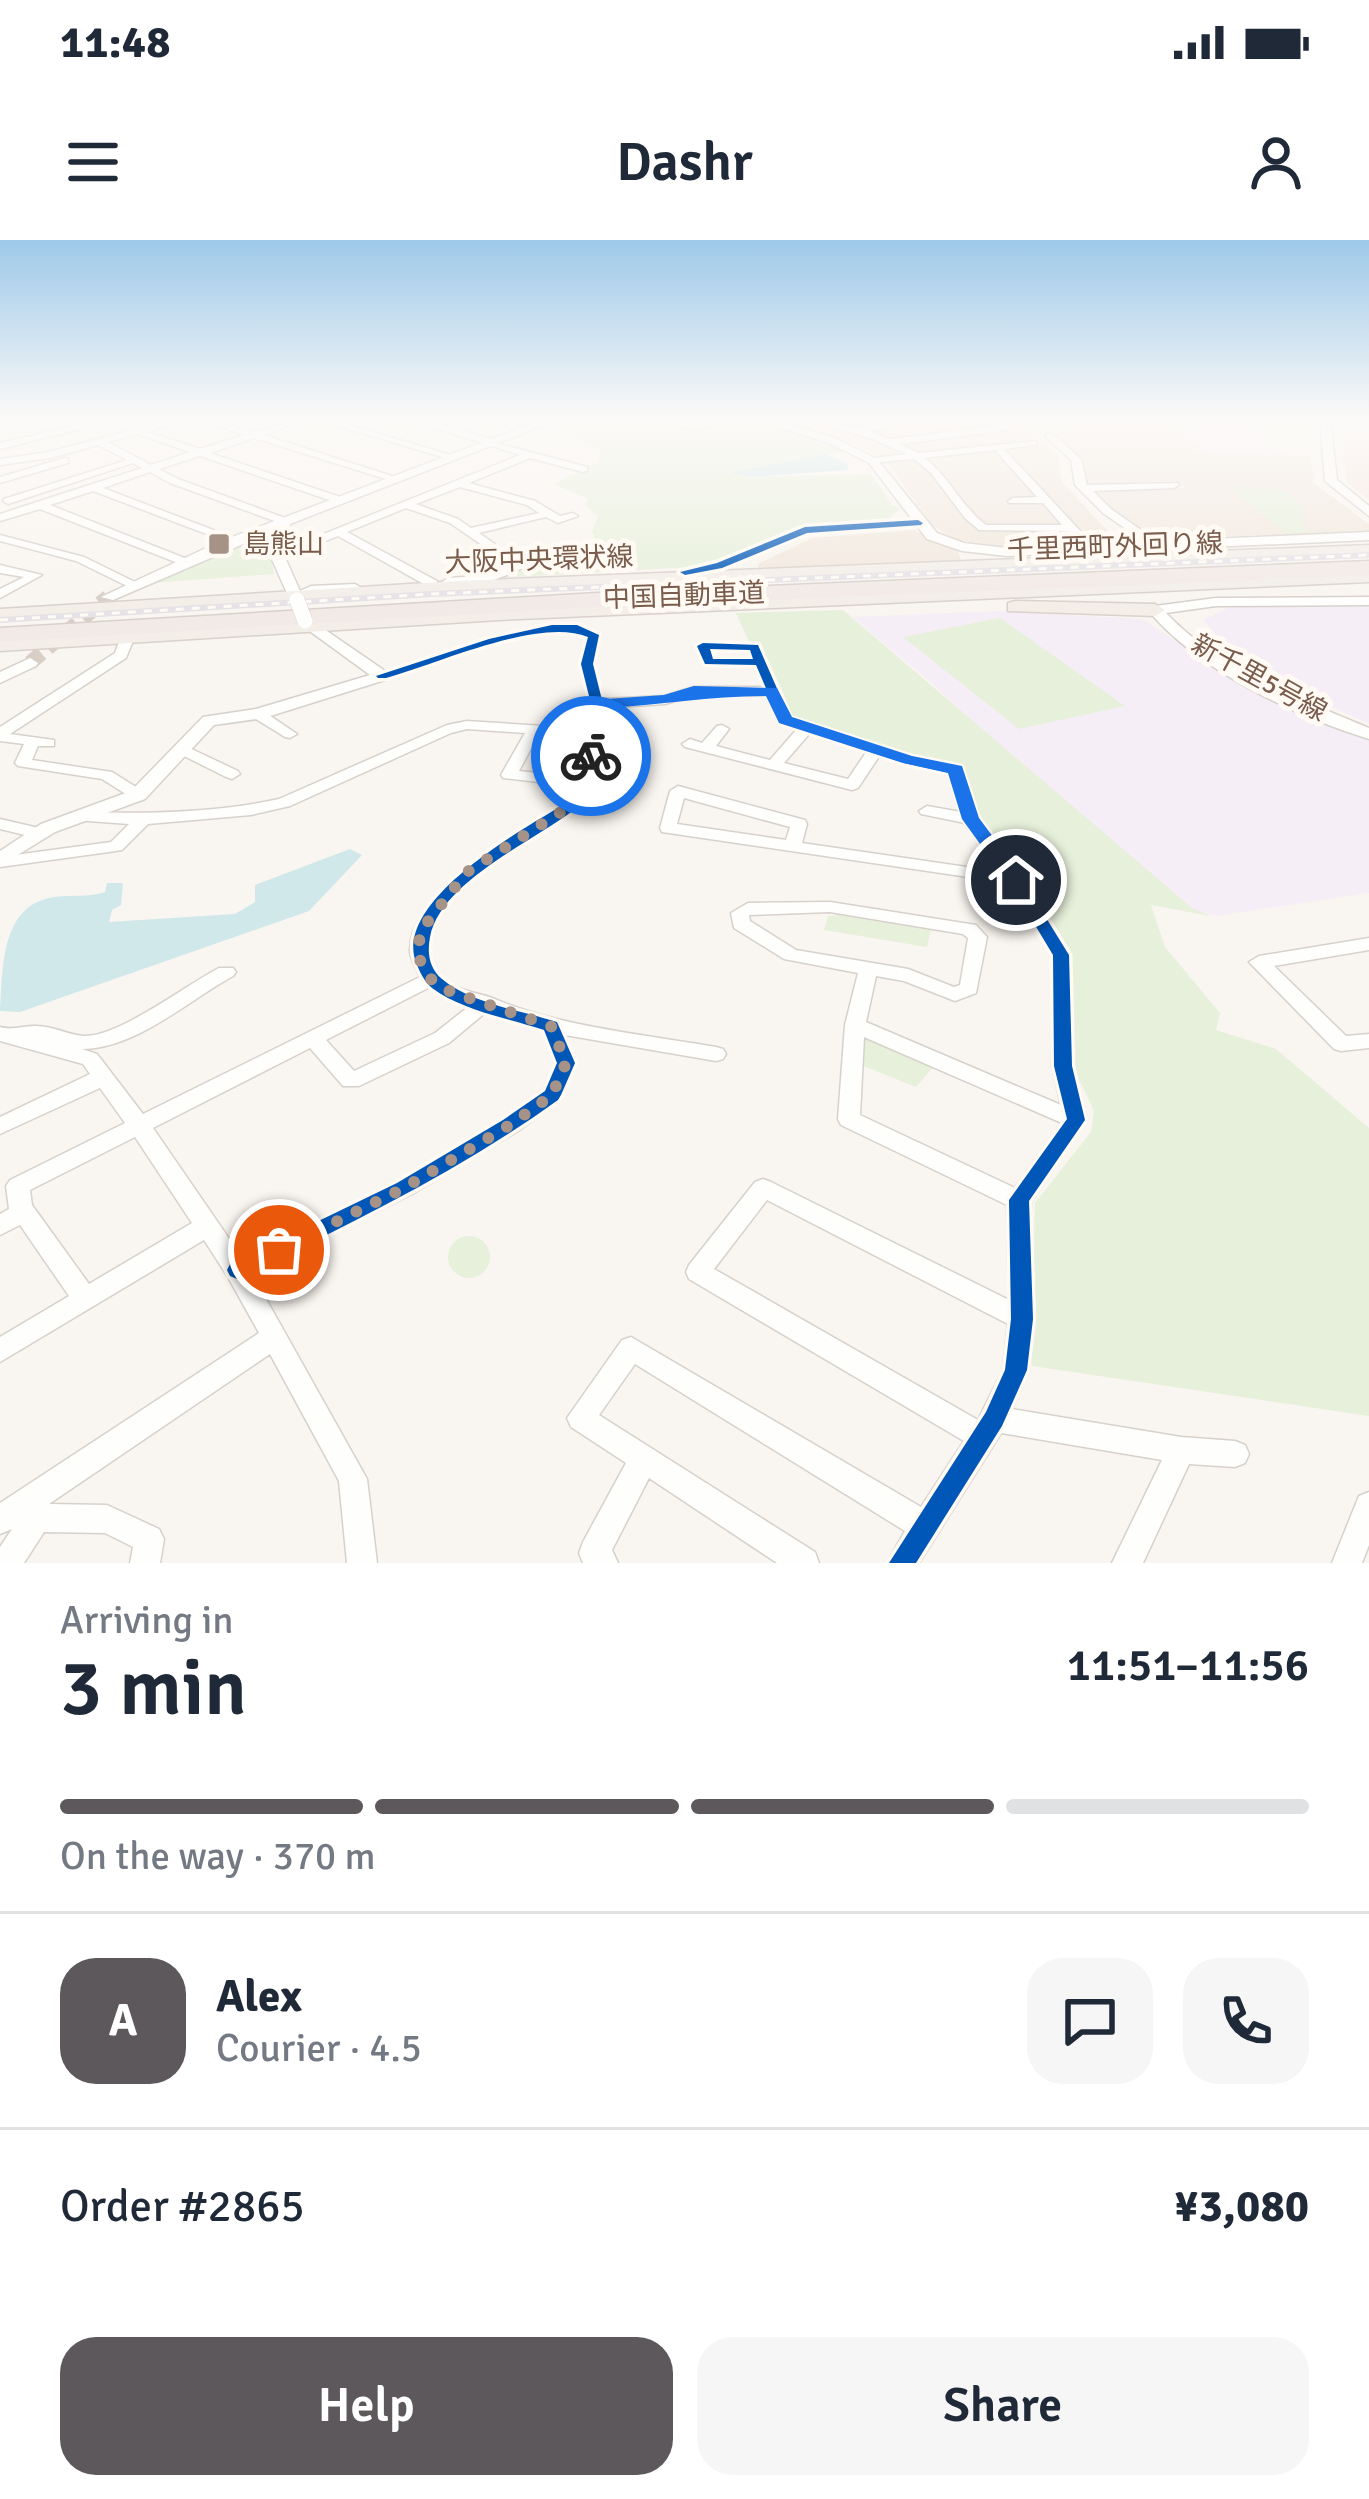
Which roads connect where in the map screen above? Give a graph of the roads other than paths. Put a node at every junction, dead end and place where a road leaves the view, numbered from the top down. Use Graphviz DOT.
graph roads {
  1 [pos="69,482"];
  2 [pos="107,482"];
  3 [pos="185,482"];
  4 [pos="287,482"];
  5 [pos="389,482"];
  6 [pos="467,482"];
  7 [pos="888,482"];
  8 [pos="942,482"];
  9 [pos="1029,482"];
  10 [pos="1079,482"];
  11 [pos="1331,482"];
  12 [pos="462,484"];
  13 [pos="1174,486"];
  14 [pos="94,488"];
  15 [pos="1084,488"];
  16 [pos="339,500"];
  17 [pos="1046,500"];
  18 [pos="8,501"];
  19 [pos="1013,501"];
  20 [pos="40,505"];
  21 [pos="407,506"];
  22 [pos="1369,512"];
  23 [pos="548,514"];
  24 [pos="573,516"];
  25 [pos="0,518"];
  26 [pos="284,521"];
  27 [pos="1071,528"];
  28 [pos="471,531"];
  29 [pos="339,532"];
  30 [pos="1369,536"];
  31 [pos="0,538"];
  32 [pos="241,538"];
  33 [pos="1157,546"];
  34 [pos="278,548"];
  35 [pos="1369,548"];
  36 [pos="1090,549"];
  37 [pos="183,561"];
  38 [pos="1369,564"];
  39 [pos="0,568"];
  40 [pos="1369,577"];
  41 [pos="133,584"];
  42 [pos="433,584"];
  43 [pos="1369,586"];
  44 [pos="1018,592"];
  45 [pos="0,594"];
  46 [pos="108,597"];
  47 [pos="296,598"];
  48 [pos="1369,601"];
  49 [pos="687,607"];
  50 [pos="1155,610"];
  51 [pos="0,615"];
  52 [pos="308,623"];
  53 [pos="0,631"];
  54 [pos="128,636"];
  55 [pos="0,645"];
  56 [pos="760,662"];
  57 [pos="30,663"];
  58 [pos="382,676"];
  59 [pos="0,677"];
  60 [pos="772,691"];
  61 [pos="597,704"];
  62 [pos="258,714"];
  63 [pos="807,727"];
  64 [pos="722,729"];
  65 [pos="534,730"];
  66 [pos="290,734"];
  67 [pos="597,734"];
  68 [pos="1369,734"];
  69 [pos="0,736"];
  70 [pos="877,748"];
  71 [pos="181,749"];
  72 [pos="774,766"];
  73 [pos="232,774"];
  74 [pos="584,782"];
  75 [pos="138,795"];
  76 [pos="927,811"];
  77 [pos="80,817"];
  78 [pos="143,819"];
  79 [pos="970,819"];
  80 [pos="0,824"];
  81 [pos="37,833"];
  82 [pos="792,847"];
  83 [pos="0,861"];
  84 [pos="1016,880"];
  85 [pos="1369,944"];
  86 [pos="868,969"];
  87 [pos="226,972"];
  88 [pos="431,979"];
  89 [pos="485,1003"];
  90 [pos="856,1025"];
  91 [pos="551,1026"];
  92 [pos="6,1036"];
  93 [pos="312,1038"];
  94 [pos="1369,1041"];
  95 [pos="716,1054"];
  96 [pos="104,1077"];
  97 [pos="1076,1120"];
  98 [pos="140,1125"];
  99 [pos="0,1126"];
  100 [pos="1019,1200"];
  101 [pos="23,1212"];
  102 [pos="0,1225"];
  103 [pos="207,1226"];
  104 [pos="237,1270"];
  105 [pos="86,1300"];
  106 [pos="1022,1319"];
  107 [pos="274,1337"];
  108 [pos="0,1352"];
  109 [pos="987,1428"];
  110 [pos="1180,1450"];
  111 [pos="1235,1454"];
  112 [pos="643,1460"];
  113 [pos="1369,1506"];
  114 [pos="0,1520"];
  115 [pos="923,1525"];
  116 [pos="7,1563"];
  117 [pos="145,1563"];
  118 [pos="362,1563"];
  119 [pos="602,1563"];
  120 [pos="804,1563"];
  121 [pos="902,1563"];
  122 [pos="1127,1563"];
  123 [pos="1346,1563"];
  1 -- 18 [label="street"];
  2 -- 14 [label="street"];
  3 -- 26 [label="street"];
  4 -- 16 [label="street"];
  5 -- 16 [label="street"];
  6 -- 12 [label="street"];
  7 -- 36 [label="street, 千里西町外回り線"];
  8 -- 27 [label="street"];
  9 -- 17 [label="street"];
  10 -- 15 [label="street"];
  11 -- 22 [label="street"];
  12 -- 21 [label="street"];
  12 -- 23 [label="street"];
  13 -- 15 [label="street"];
  14 -- 20 [label="street"];
  14 -- 32 [label="street"];
  15 -- 33 [label="street"];
  16 -- 26 [label="street"];
  17 -- 19 [label="street"];
  17 -- 27 [label="street"];
  20 -- 25 [label="street"];
  20 -- 37 [label="street"];
  21 -- 28 [label="street"];
  21 -- 29 [label="street"];
  23 -- 24 [label="street"];
  23 -- 28 [label="street"];
  26 -- 32 [label="street"];
  26 -- 34 [label="street"];
  27 -- 36 [label="street"];
  28 -- 42 [label="street"];
  29 -- 34 [label="street"];
  29 -- 42 [label="street"];
  30 -- 33 [label="street, 千里西町外回り線"];
  31 -- 41 [label="street"];
  32 -- 34 [label="street"];
  32 -- 37 [label="street"];
  33 -- 36 [label="street, 千里西町外回り線"];
  34 -- 47 [label="street"];
  35 -- 47 [label="main road, 大阪中央環状線"];
  37 -- 41 [label="street"];
  38 -- 53 [label="highway, 中国自動車道"];
  39 -- 45 [label="street"];
  40 -- 44 [label="main road, 大阪中央環状線"];
  41 -- 46 [label="street"];
  42 -- 47 [label="street"];
  43 -- 44 [label="main road"];
  44 -- 49 [label="main road, 大阪中央環状線"];
  47 -- 51 [label="main road, 大阪中央環状線"];
  47 -- 52 [label="street, bridge"];
  48 -- 50 [label="street, 新千里5号線"];
  49 -- 50 [label="main road"];
  49 -- 52 [label="main road, 大阪中央環状線"];
  50 -- 68 [label="street, 新千里5号線"];
  52 -- 54 [label="main road, 大阪中央環状線"];
  52 -- 58 [label="street"];
  54 -- 55 [label="main road, 大阪中央環状線"];
  54 -- 69 [label="street"];
  56 -- 60 [label="street"];
  57 -- 59 [label="street"];
  58 -- 61 [label="street"];
  58 -- 62 [label="street"];
  60 -- 61 [label="street"];
  60 -- 63 [label="street"];
  61 -- 67 [label="street"];
  62 -- 66 [label="street"];
  62 -- 71 [label="street"];
  63 -- 70 [label="street"];
  63 -- 72 [label="street"];
  64 -- 72 [label="street"];
  65 -- 67 [label="street"];
  65 -- 74 [label="street"];
  65 -- 78 [label="street"];
  67 -- 74 [label="street"];
  69 -- 75 [label="street"];
  70 -- 72 [label="street"];
  70 -- 79 [label="street"];
  71 -- 73 [label="street"];
  71 -- 75 [label="street"];
  74 -- 88 [label="street"];
  75 -- 77 [label="street"];
  76 -- 79 [label="street"];
  77 -- 78 [label="street"];
  77 -- 81 [label="street"];
  78 -- 83 [label="street"];
  79 -- 84 [label="street"];
  80 -- 81 [label="street"];
  81 -- 83 [label="street"];
  82 -- 82 [label="street"];
  82 -- 84 [label="street"];
  84 -- 97 [label="street"];
  85 -- 94 [label="street"];
  86 -- 86 [label="street"];
  86 -- 90 [label="street"];
  87 -- 92 [label="street"];
  88 -- 89 [label="street"];
  88 -- 93 [label="street"];
  89 -- 91 [label="street"];
  89 -- 93 [label="street"];
  90 -- 97 [label="street"];
  90 -- 100 [label="street"];
  91 -- 95 [label="street"];
  91 -- 104 [label="street"];
  92 -- 96 [label="street"];
  93 -- 98 [label="street"];
  96 -- 98 [label="street"];
  96 -- 99 [label="street"];
  97 -- 100 [label="street"];
  98 -- 101 [label="street"];
  98 -- 103 [label="street"];
  100 -- 106 [label="street"];
  101 -- 102 [label="street"];
  101 -- 105 [label="street"];
  103 -- 104 [label="street"];
  103 -- 105 [label="street"];
  104 -- 107 [label="street"];
  105 -- 108 [label="street"];
  106 -- 109 [label="street"];
  106 -- 109 [label="street"];
  107 -- 114 [label="street"];
  107 -- 118 [label="street"];
  109 -- 110 [label="street"];
  109 -- 115 [label="street"];
  110 -- 111 [label="street"];
  110 -- 122 [label="street"];
  112 -- 115 [label="street"];
  112 -- 119 [label="street"];
  112 -- 120 [label="street"];
  113 -- 123 [label="street"];
  115 -- 121 [label="street"];
  116 -- 117 [label="street"];
}
